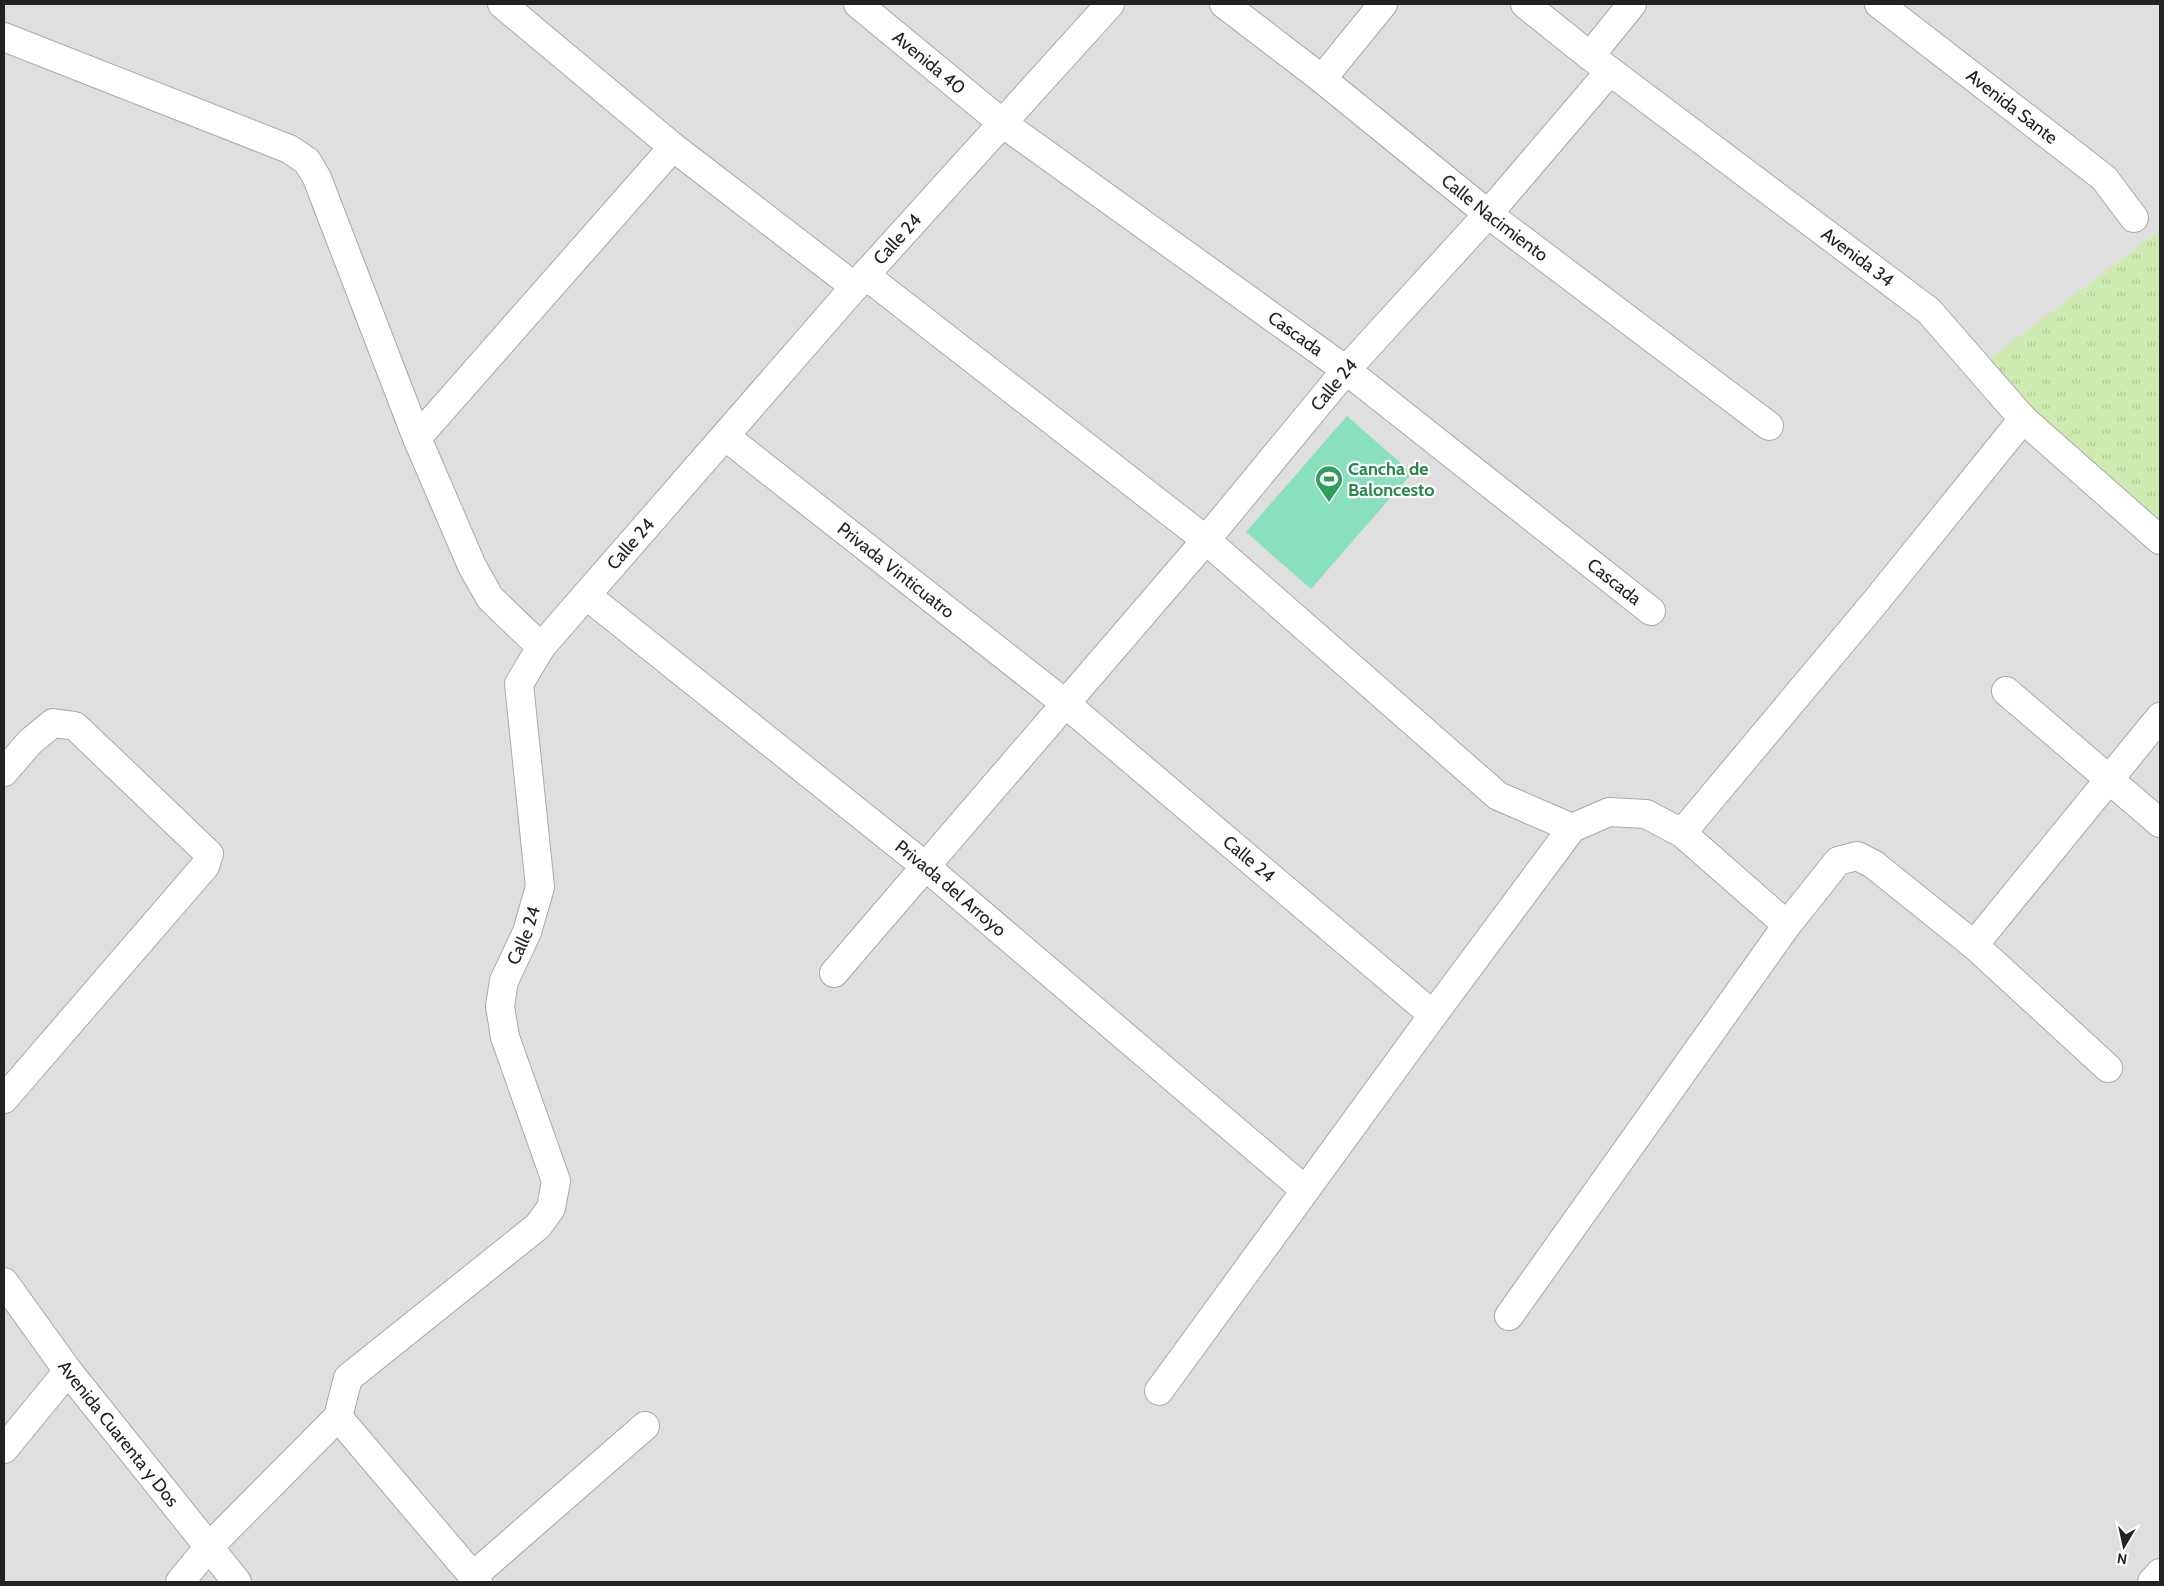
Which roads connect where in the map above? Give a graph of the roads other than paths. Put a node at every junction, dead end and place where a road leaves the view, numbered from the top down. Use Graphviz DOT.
graph roads {
  1 [pos="502,4"];
  2 [pos="858,4"];
  3 [pos="1110,4"];
  4 [pos="1224,4"];
  5 [pos="1383,4"];
  6 [pos="1525,4"];
  7 [pos="1632,4"];
  8 [pos="1879,4"];
  9 [pos="4,37"];
  10 [pos="1600,64"];
  11 [pos="1322,79"];
  12 [pos="1001,122"];
  13 [pos="673,147"];
  14 [pos="1488,214"];
  15 [pos="2134,218"];
  16 [pos="860,281"];
  17 [pos="1346,370"];
  18 [pos="2023,419"];
  19 [pos="1769,426"];
  20 [pos="726,436"];
  21 [pos="417,438"];
  22 [pos="1206,540"];
  23 [pos="2160,540"];
  24 [pos="586,596"];
  25 [pos="1652,611"];
  26 [pos="541,647"];
  27 [pos="2006,691"];
  28 [pos="1066,704"];
  29 [pos="2160,717"];
  30 [pos="4,772"];
  31 [pos="2110,778"];
  32 [pos="2160,823"];
  33 [pos="1572,828"];
  34 [pos="1682,833"];
  35 [pos="925,866"];
  36 [pos="1788,925"];
  37 [pos="1974,945"];
  38 [pos="834,973"];
  39 [pos="1433,1015"];
  40 [pos="2108,1068"];
  41 [pos="4,1099"];
  42 [pos="1305,1190"];
  43 [pos="4,1282"];
  44 [pos="1509,1316"];
  45 [pos="68,1371"];
  46 [pos="1159,1391"];
  47 [pos="338,1417"];
  48 [pos="645,1426"];
  49 [pos="4,1449"];
  50 [pos="208,1548"];
  51 [pos="2160,1573"];
  52 [pos="475,1579"];
  53 [pos="180,1582"];
  54 [pos="237,1582"];
  55 [pos="2152,1582"];
  1 -- 13 [label="street"];
  2 -- 12 [label="street, Avenida 40"];
  3 -- 12 [label="street, Calle 24"];
  4 -- 11 [label="street, Calle Nacimiento"];
  5 -- 11 [label="street"];
  6 -- 10 [label="street, Avenida 34"];
  7 -- 10 [label="street, Calle 24"];
  8 -- 15 [label="street, Avenida Sante"];
  9 -- 21 [label="street"];
  10 -- 14 [label="street, Calle 24"];
  10 -- 18 [label="street, Avenida 34"];
  11 -- 14 [label="street, Calle Nacimiento"];
  12 -- 16 [label="street, Calle 24"];
  12 -- 17 [label="street, Cascada"];
  13 -- 16 [label="street"];
  13 -- 21 [label="street"];
  14 -- 17 [label="street, Calle 24"];
  14 -- 19 [label="street, Calle Nacimiento"];
  16 -- 20 [label="street, Calle 24"];
  16 -- 22 [label="street"];
  17 -- 22 [label="street, Calle 24"];
  17 -- 25 [label="street, Cascada"];
  18 -- 23 [label="street, Avenida 34"];
  18 -- 34 [label="street"];
  20 -- 24 [label="street, Calle 24"];
  20 -- 28 [label="street, Privada Vinticuatro"];
  21 -- 26 [label="street"];
  22 -- 28 [label="street, Calle 24"];
  22 -- 33 [label="street"];
  24 -- 26 [label="street, Calle 24"];
  24 -- 35 [label="street, Privada del Arroyo"];
  26 -- 47 [label="street, Calle 24"];
  27 -- 31 [label="street"];
  28 -- 35 [label="street, Calle 24"];
  28 -- 39 [label="street, Calle 24"];
  29 -- 31 [label="street"];
  30 -- 41 [label="street"];
  31 -- 32 [label="street"];
  31 -- 37 [label="street"];
  33 -- 34 [label="street"];
  33 -- 39 [label="street"];
  34 -- 36 [label="street"];
  35 -- 38 [label="street, Calle 24"];
  35 -- 42 [label="street, Privada del Arroyo"];
  36 -- 37 [label="street"];
  36 -- 44 [label="street"];
  37 -- 40 [label="street"];
  39 -- 42 [label="street"];
  42 -- 46 [label="street"];
  43 -- 45 [label="street, Avenida Cuarenta y Dos"];
  45 -- 49 [label="street"];
  45 -- 50 [label="street, Avenida Cuarenta y Dos"];
  47 -- 50 [label="street"];
  47 -- 52 [label="street"];
  48 -- 52 [label="street"];
  50 -- 53 [label="street"];
  50 -- 54 [label="street, Avenida Cuarenta y Dos"];
  51 -- 55 [label="street"];
}
